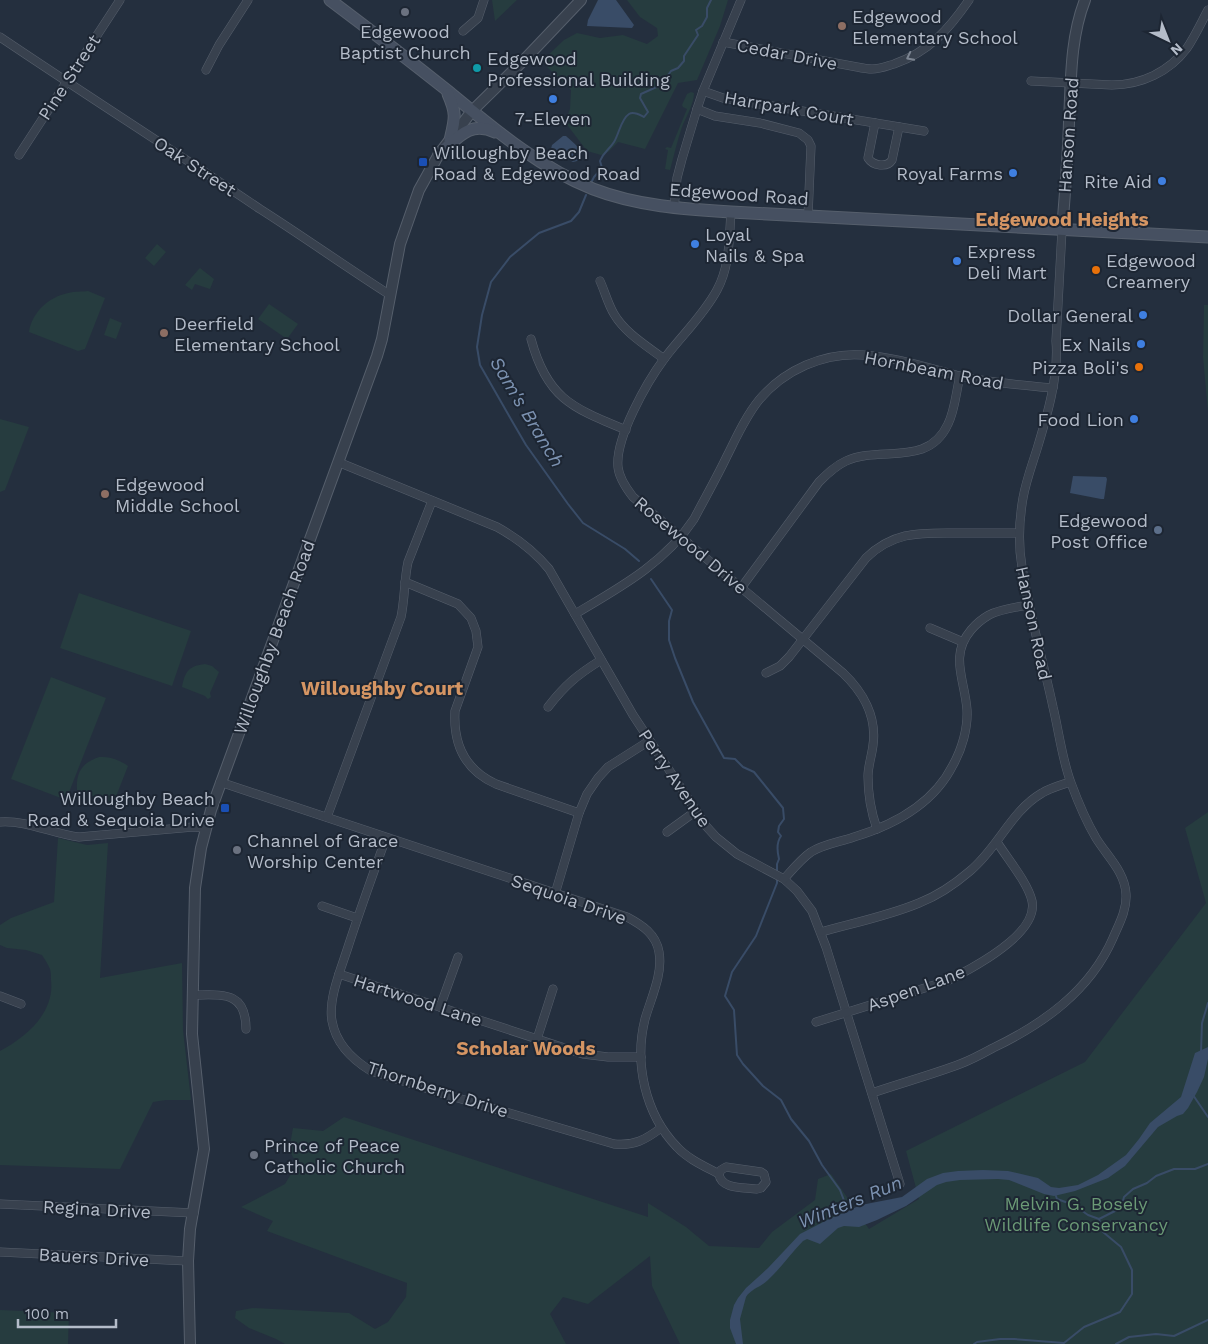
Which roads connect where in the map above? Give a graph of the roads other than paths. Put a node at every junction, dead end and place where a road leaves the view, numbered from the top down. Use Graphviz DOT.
graph roads {
  1 [pos="120,0"];
  2 [pos="248,0"];
  3 [pos="330,0"];
  4 [pos="484,0"];
  5 [pos="582,0"];
  6 [pos="741,0"];
  7 [pos="969,0"];
  8 [pos="1085,0"];
  9 [pos="1208,10"];
  10 [pos="464,31"];
  11 [pos="0,37"];
  12 [pos="724,42"];
  13 [pos="206,70"];
  14 [pos="67,81"];
  15 [pos="1031,81"];
  16 [pos="1071,83"];
  17 [pos="446,90"];
  18 [pos="703,91"];
  19 [pos="697,109"];
  20 [pos="472,111"];
  21 [pos="874,123"];
  22 [pos="899,127"];
  23 [pos="924,131"];
  24 [pos="506,138"];
  25 [pos="450,140"];
  26 [pos="439,154"];
  27 [pos="19,155"];
  28 [pos="674,208"];
  29 [pos="731,212"];
  30 [pos="808,216"];
  31 [pos="1062,230"];
  32 [pos="1208,237"];
  33 [pos="600,281"];
  34 [pos="390,295"];
  35 [pos="531,339"];
  36 [pos="664,359"];
  37 [pos="960,376"];
  38 [pos="1053,388"];
  39 [pos="626,430"];
  40 [pos="338,462"];
  41 [pos="432,501"];
  42 [pos="1019,533"];
  43 [pos="681,537"];
  44 [pos="405,582"];
  45 [pos="741,588"];
  46 [pos="1029,605"];
  47 [pos="574,614"];
  48 [pos="930,628"];
  49 [pos="803,640"];
  50 [pos="963,642"];
  51 [pos="601,660"];
  52 [pos="766,673"];
  53 [pos="548,707"];
  54 [pos="649,740"];
  55 [pos="220,782"];
  56 [pos="1070,782"];
  57 [pos="696,811"];
  58 [pos="579,813"];
  59 [pos="327,817"];
  60 [pos="0,822"];
  61 [pos="205,828"];
  62 [pos="877,829"];
  63 [pos="667,832"];
  64 [pos="386,838"];
  65 [pos="996,842"];
  66 [pos="784,879"];
  67 [pos="555,894"];
  68 [pos="322,906"];
  69 [pos="358,918"];
  70 [pos="821,932"];
  71 [pos="458,957"];
  72 [pos="339,974"];
  73 [pos="553,989"];
  74 [pos="192,995"];
  75 [pos="0,996"];
  76 [pos="21,1004"];
  77 [pos="440,1007"];
  78 [pos="846,1013"];
  79 [pos="816,1022"];
  80 [pos="246,1029"];
  81 [pos="537,1039"];
  82 [pos="641,1057"];
  83 [pos="872,1093"];
  84 [pos="661,1128"];
  85 [pos="718,1174"];
  86 [pos="900,1184"];
  87 [pos="0,1204"];
  88 [pos="194,1213"];
  89 [pos="0,1252"];
  90 [pos="188,1262"];
  91 [pos="190,1344"];
  1 -- 14 [label="street, Pine Street"];
  2 -- 13 [label="street"];
  3 -- 17 [label="main road, Edgewood Road"];
  4 -- 10 [label="street"];
  5 -- 20 [label="street, Willoughby Beach Road"];
  6 -- 12 [label="street"];
  7 -- 12 [label="street, Cedar Drive, one-way"];
  8 -- 16 [label="street, Hanson Road"];
  9 -- 16 [label="street"];
  11 -- 14 [label="street, Oak Street"];
  12 -- 18 [label="street, Cedar Drive"];
  14 -- 27 [label="street, Pine Street"];
  14 -- 34 [label="street, Oak Street"];
  15 -- 16 [label="street"];
  16 -- 31 [label="street, Hanson Road"];
  17 -- 20 [label="main road, Edgewood Road"];
  17 -- 25 [label="main road"];
  18 -- 19 [label="street, Cedar Drive"];
  18 -- 21 [label="street, Harrpark Court"];
  19 -- 28 [label="street, Cedar Drive"];
  19 -- 30 [label="street"];
  20 -- 24 [label="main road, Edgewood Road"];
  20 -- 25 [label="street, Willoughby Beach Road"];
  21 -- 22 [label="street, Harrpark Court"];
  21 -- 22 [label="street, Harrpark Court"];
  22 -- 23 [label="street, Harrpark Court"];
  24 -- 26 [label="main road"];
  24 -- 28 [label="main road, Edgewood Road"];
  25 -- 26 [label="street, Willoughby Beach Road"];
  26 -- 34 [label="street, Willoughby Beach Road"];
  28 -- 29 [label="main road, Edgewood Road"];
  29 -- 30 [label="main road, Edgewood Road"];
  29 -- 36 [label="street, Rosewood Drive"];
  30 -- 31 [label="main road, Edgewood Road"];
  31 -- 32 [label="main road, Edgewood Road"];
  31 -- 38 [label="street, Hanson Road"];
  33 -- 36 [label="street"];
  34 -- 40 [label="street, Willoughby Beach Road"];
  35 -- 39 [label="street"];
  36 -- 39 [label="street, Rosewood Drive"];
  37 -- 38 [label="street, Hornbeam Road"];
  37 -- 43 [label="street, Hornbeam Road"];
  37 -- 45 [label="street"];
  38 -- 42 [label="street, Hanson Road"];
  39 -- 43 [label="street, Rosewood Drive"];
  40 -- 41 [label="street, Perry Avenue"];
  40 -- 55 [label="street, Willoughby Beach Road"];
  41 -- 44 [label="street"];
  41 -- 47 [label="street, Perry Avenue"];
  42 -- 46 [label="street, Hanson Road"];
  42 -- 49 [label="street"];
  43 -- 45 [label="street, Rosewood Drive"];
  43 -- 47 [label="street, Hornbeam Road"];
  44 -- 58 [label="street"];
  44 -- 59 [label="street"];
  45 -- 49 [label="street, Rosewood Drive"];
  46 -- 50 [label="street"];
  46 -- 56 [label="street, Hanson Road"];
  47 -- 51 [label="street, Perry Avenue"];
  48 -- 50 [label="street"];
  49 -- 52 [label="street"];
  49 -- 62 [label="street, Rosewood Drive"];
  50 -- 62 [label="street"];
  51 -- 53 [label="street"];
  51 -- 54 [label="street, Perry Avenue"];
  54 -- 57 [label="street, Perry Avenue"];
  54 -- 58 [label="street"];
  55 -- 59 [label="street, Sequoia Drive"];
  55 -- 61 [label="street, Willoughby Beach Road"];
  56 -- 65 [label="street"];
  56 -- 83 [label="street, Hanson Road"];
  57 -- 63 [label="street"];
  57 -- 66 [label="street, Perry Avenue"];
  58 -- 67 [label="street"];
  59 -- 64 [label="street, Sequoia Drive"];
  60 -- 61 [label="street"];
  61 -- 74 [label="street, Willoughby Beach Road"];
  62 -- 66 [label="street"];
  64 -- 67 [label="street, Sequoia Drive"];
  64 -- 69 [label="street, Thornberry Drive"];
  65 -- 70 [label="street"];
  65 -- 78 [label="street, Aspen Lane"];
  66 -- 70 [label="street, Perry Avenue"];
  67 -- 82 [label="street, Sequoia Drive"];
  68 -- 69 [label="street"];
  69 -- 72 [label="street, Thornberry Drive"];
  70 -- 78 [label="street, Perry Avenue"];
  71 -- 77 [label="street"];
  72 -- 77 [label="street, Hartwood Lane"];
  72 -- 84 [label="street, Thornberry Drive"];
  73 -- 81 [label="street"];
  74 -- 80 [label="street"];
  74 -- 88 [label="street, Willoughby Beach Road"];
  75 -- 76 [label="street"];
  77 -- 81 [label="street, Hartwood Lane"];
  78 -- 79 [label="street, Aspen Lane"];
  78 -- 83 [label="street, Perry Avenue"];
  81 -- 82 [label="street, Hartwood Lane"];
  82 -- 84 [label="street, Sequoia Drive"];
  83 -- 86 [label="street, Perry Avenue"];
  84 -- 85 [label="street, Sequoia Drive"];
  85 -- 85 [label="street, Sequoia Drive"];
  87 -- 88 [label="street, Regina Drive"];
  88 -- 90 [label="street, Willoughby Beach Road"];
  89 -- 90 [label="street, Bauers Drive"];
  90 -- 91 [label="street, Willoughby Beach Road"];
}
